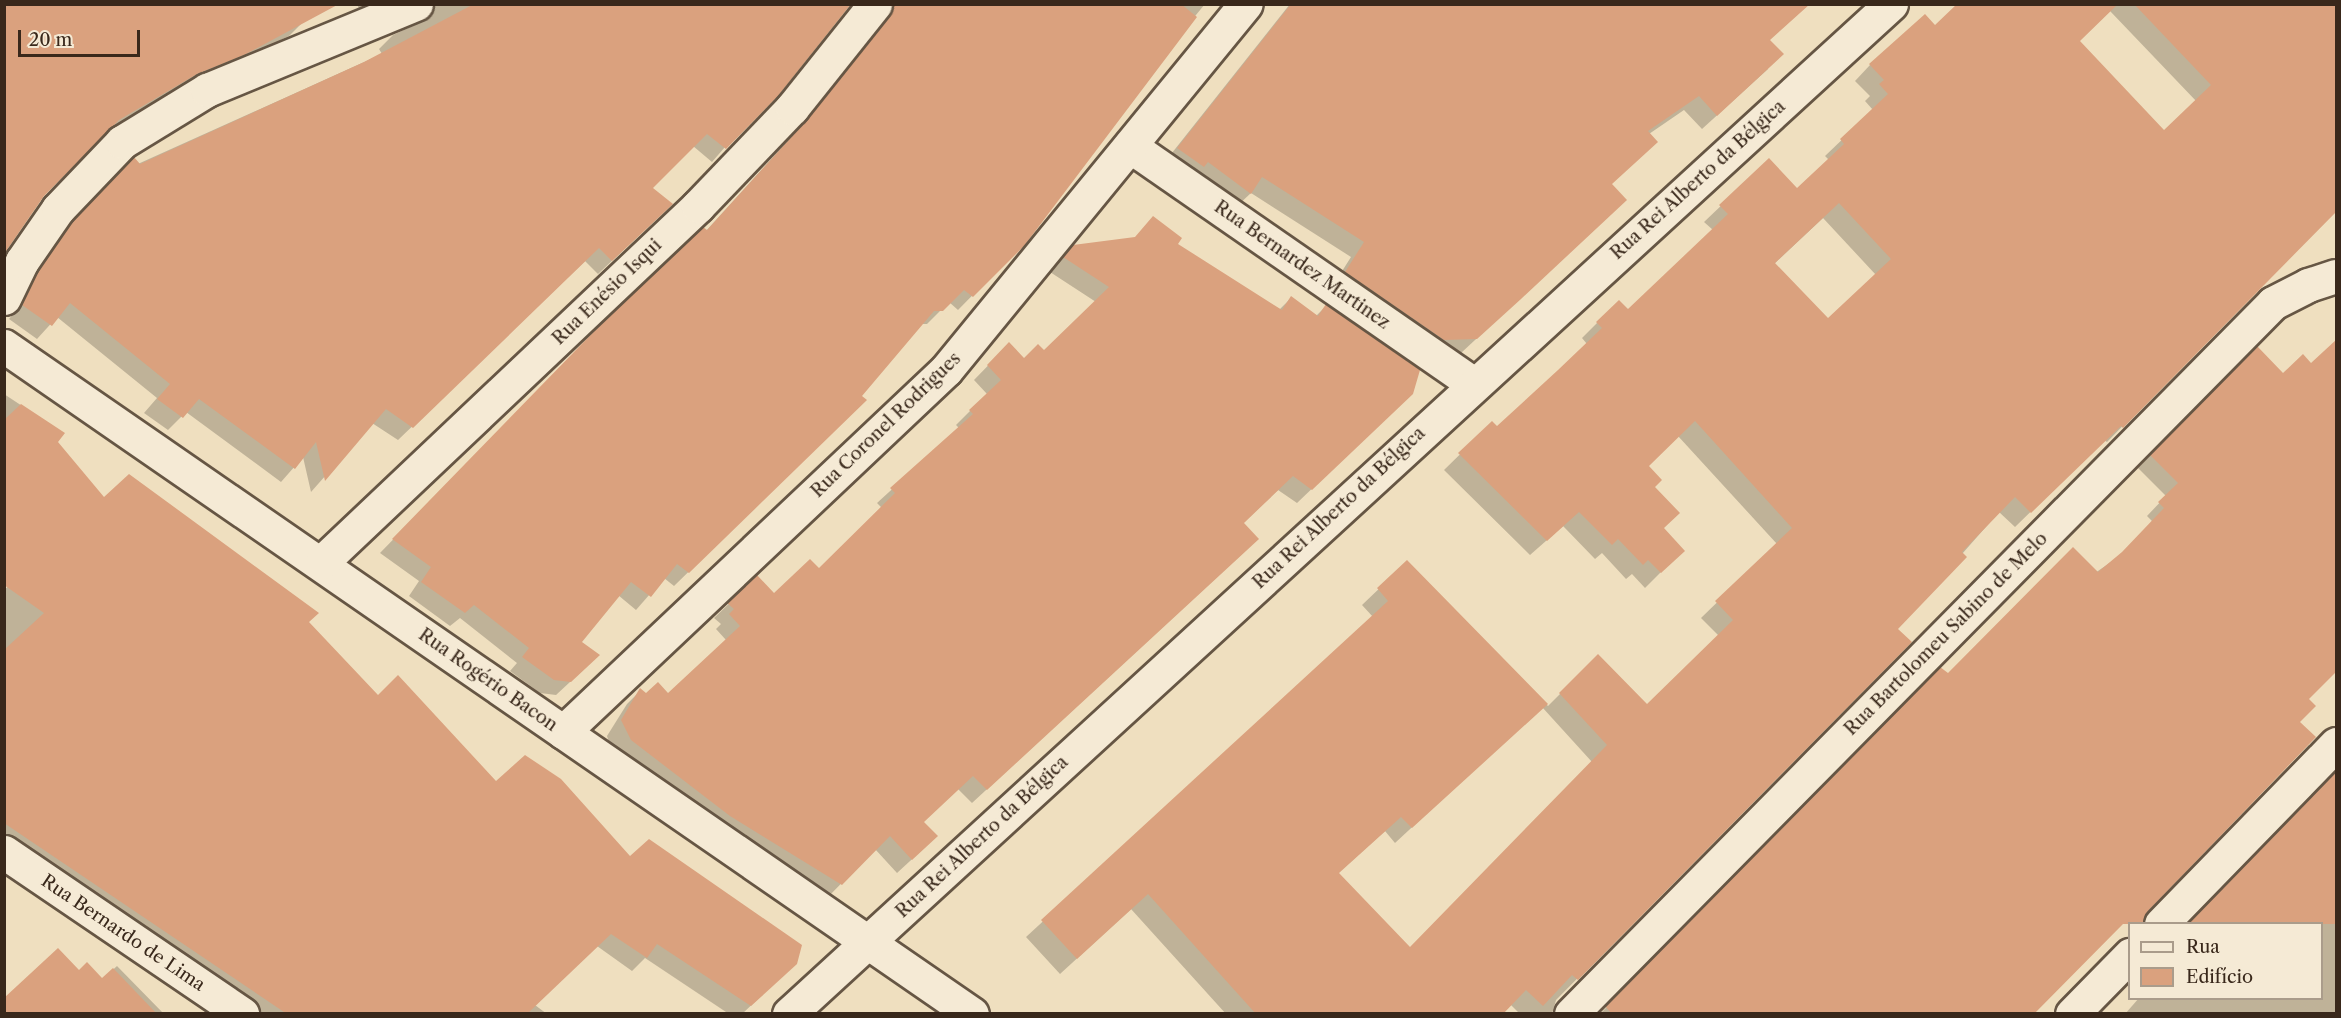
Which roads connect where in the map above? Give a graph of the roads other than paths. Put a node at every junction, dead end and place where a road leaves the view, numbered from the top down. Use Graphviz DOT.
graph roads {
  1 [pos="416,4"];
  2 [pos="875,4"];
  3 [pos="1246,4"];
  4 [pos="1891,4"];
  5 [pos="1130,146"];
  6 [pos="2337,276"];
  7 [pos="4,298"];
  8 [pos="4,346"];
  9 [pos="1474,384"];
  10 [pos="322,562"];
  11 [pos="563,732"];
  12 [pos="2337,744"];
  13 [pos="4,852"];
  14 [pos="2163,922"];
  15 [pos="866,943"];
  16 [pos="2128,957"];
  17 [pos="242,1014"];
  18 [pos="789,1014"];
  19 [pos="972,1014"];
  20 [pos="1571,1014"];
  21 [pos="2072,1014"];
  1 -- 7 [label="street"];
  2 -- 10 [label="street, Rua Enésio Isqui"];
  3 -- 5 [label="street, Rua Coronel Rodrigues"];
  4 -- 9 [label="street, Rua Rei Alberto da Bélgica"];
  5 -- 9 [label="street, Rua Bernardez Martinez"];
  5 -- 11 [label="street, Rua Coronel Rodrigues"];
  6 -- 20 [label="street, Rua Bartolomeu Sabino de Melo"];
  8 -- 10 [label="street, Rua Rogério Bacon"];
  9 -- 15 [label="street, Rua Rei Alberto da Bélgica"];
  10 -- 11 [label="street, Rua Rogério Bacon"];
  11 -- 15 [label="street, Rua Rogério Bacon"];
  12 -- 14 [label="street"];
  13 -- 17 [label="street, Rua Bernardo de Lima"];
  15 -- 18 [label="street, Rua Rei Alberto da Bélgica"];
  15 -- 19 [label="street, Rua Rogério Bacon"];
  16 -- 21 [label="street"];
}
